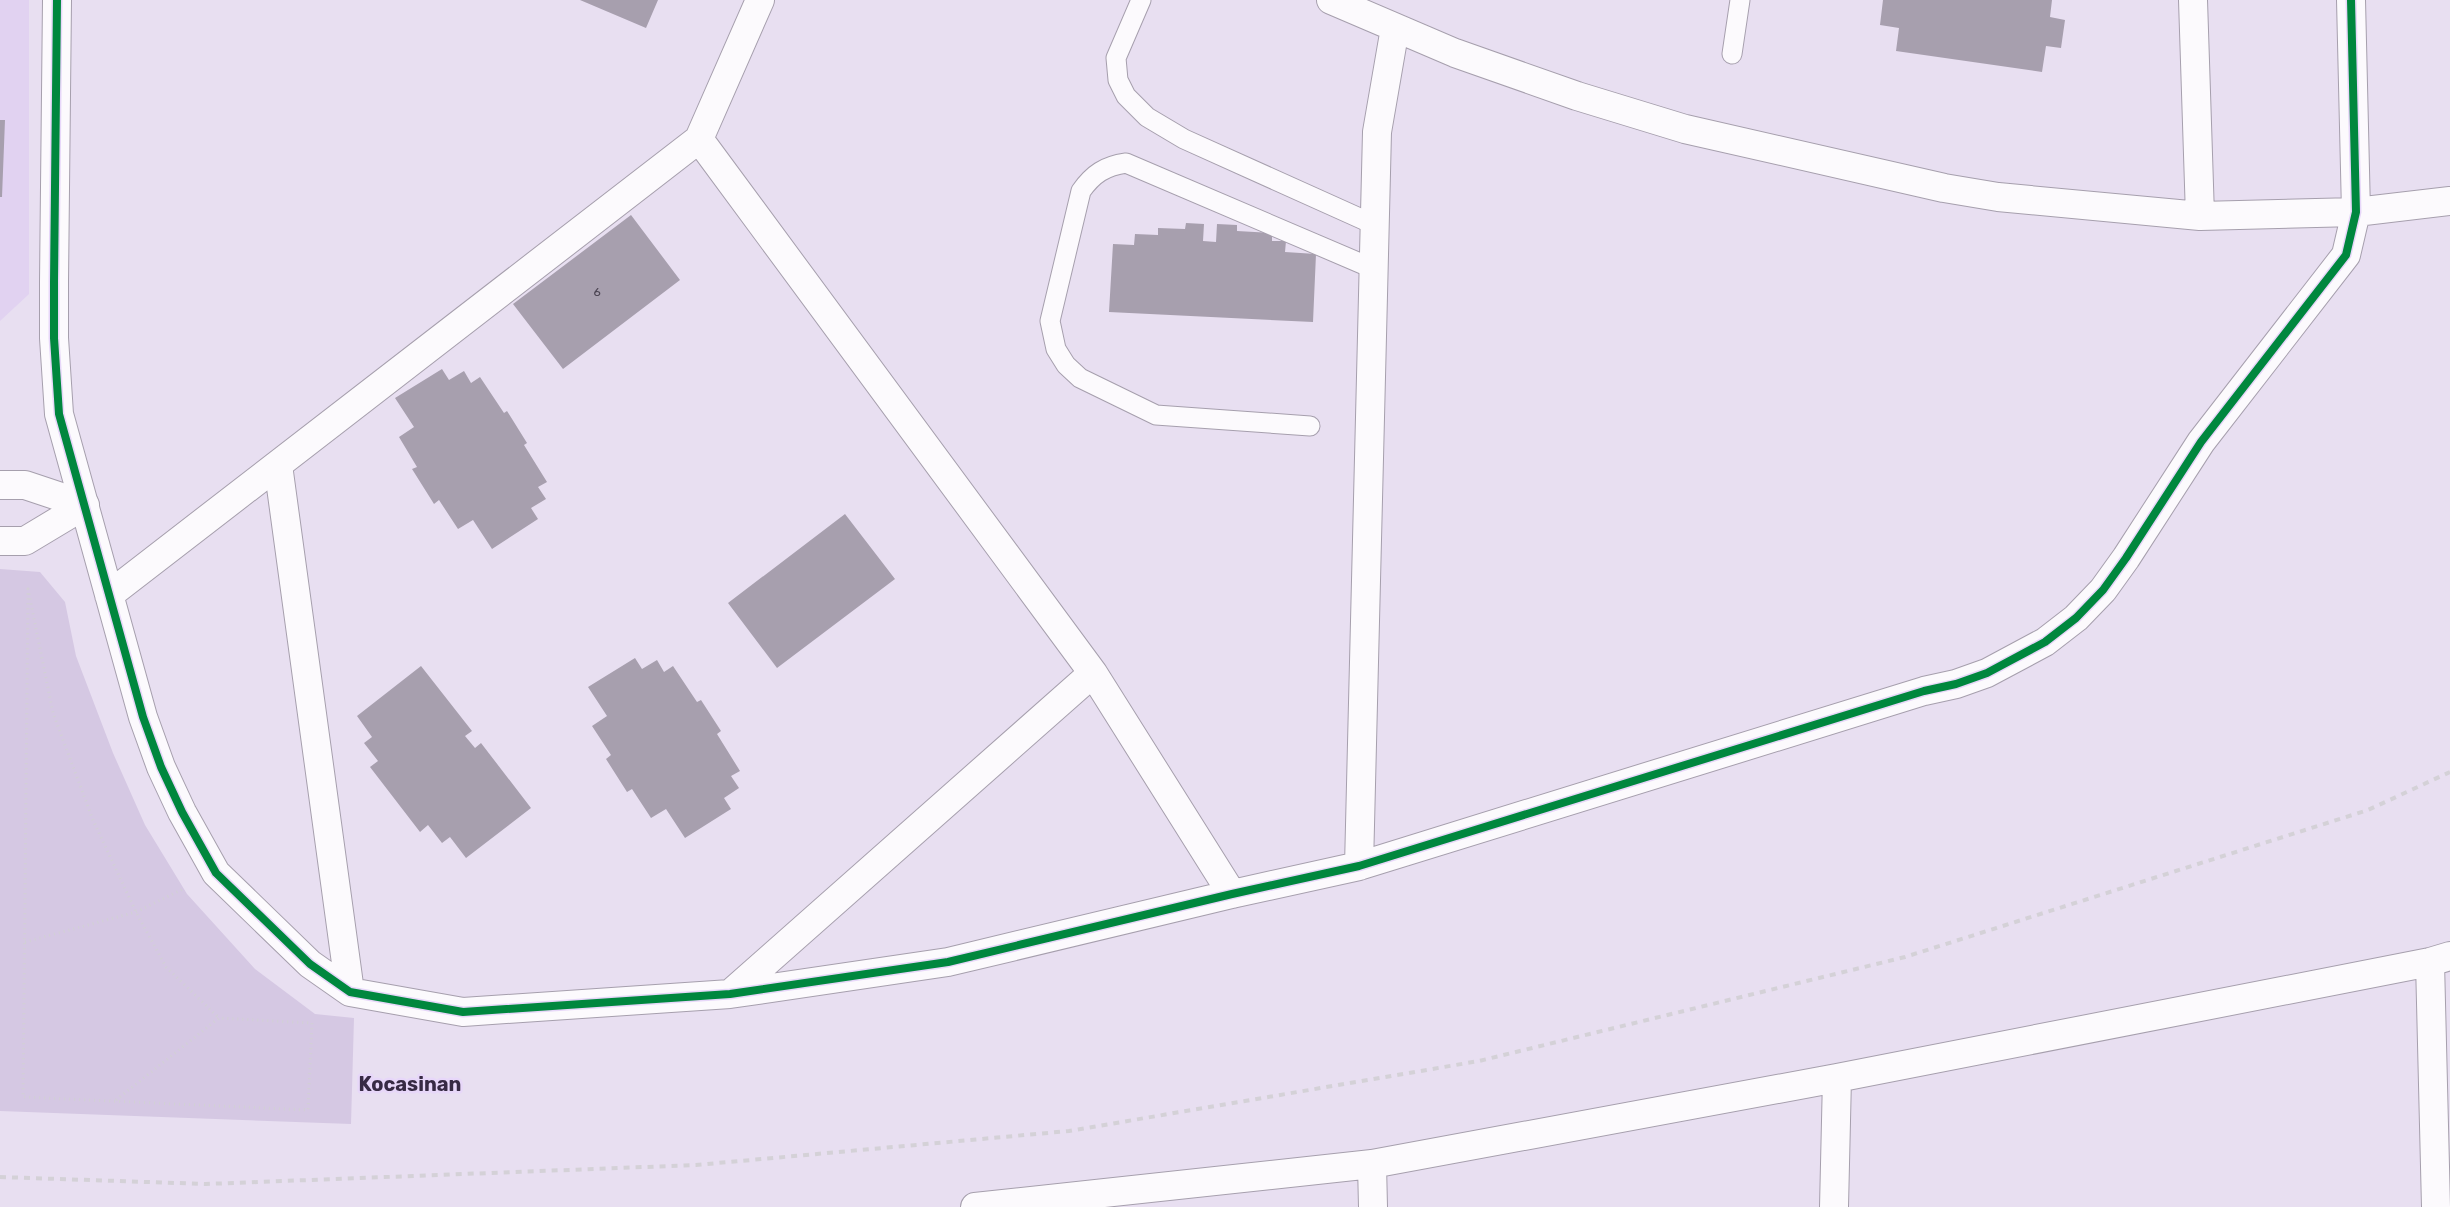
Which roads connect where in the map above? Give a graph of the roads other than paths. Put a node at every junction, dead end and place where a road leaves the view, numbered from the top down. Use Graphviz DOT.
graph roads {
  1 [pos="57,0"];
  2 [pos="760,0"];
  3 [pos="1141,0"];
  4 [pos="1740,0"];
  5 [pos="2193,0"];
  6 [pos="2351,0"];
  7 [pos="1338,1"];
  8 [pos="1395,28"];
  9 [pos="1732,54"];
  10 [pos="699,139"];
  11 [pos="2450,201"];
  12 [pos="2356,212"];
  13 [pos="2200,216"];
  14 [pos="1375,224"];
  15 [pos="1374,269"];
  16 [pos="1310,426"];
  17 [pos="278,465"];
  18 [pos="0,484"];
  19 [pos="85,506"];
  20 [pos="0,541"];
  21 [pos="109,595"];
  22 [pos="1093,674"];
  23 [pos="1359,866"];
  24 [pos="1232,894"];
  25 [pos="2440,959"];
  26 [pos="350,992"];
  27 [pos="730,994"];
  28 [pos="1838,1078"];
  29 [pos="1372,1164"];
  30 [pos="975,1207"];
  31 [pos="1373,1207"];
  32 [pos="1834,1207"];
  33 [pos="2436,1207"];
  1 -- 19 [label="main road"];
  2 -- 10 [label="main road"];
  3 -- 14 [label="lane"];
  4 -- 9 [label="lane"];
  5 -- 13 [label="main road"];
  6 -- 12 [label="main road"];
  7 -- 8 [label="main road"];
  8 -- 13 [label="main road"];
  8 -- 14 [label="main road"];
  10 -- 17 [label="main road"];
  10 -- 22 [label="main road"];
  11 -- 12 [label="main road"];
  12 -- 13 [label="main road"];
  12 -- 23 [label="main road"];
  14 -- 15 [label="main road"];
  15 -- 16 [label="lane"];
  15 -- 23 [label="main road"];
  17 -- 21 [label="main road"];
  17 -- 26 [label="main road"];
  18 -- 19 [label="main road"];
  19 -- 20 [label="main road"];
  19 -- 21 [label="main road"];
  21 -- 26 [label="main road"];
  22 -- 24 [label="main road"];
  22 -- 27 [label="main road"];
  23 -- 24 [label="main road"];
  24 -- 27 [label="main road"];
  25 -- 28 [label="main road"];
  25 -- 33 [label="main road"];
  26 -- 27 [label="main road"];
  28 -- 29 [label="main road"];
  28 -- 32 [label="main road"];
  29 -- 30 [label="main road"];
  29 -- 31 [label="main road"];
}
